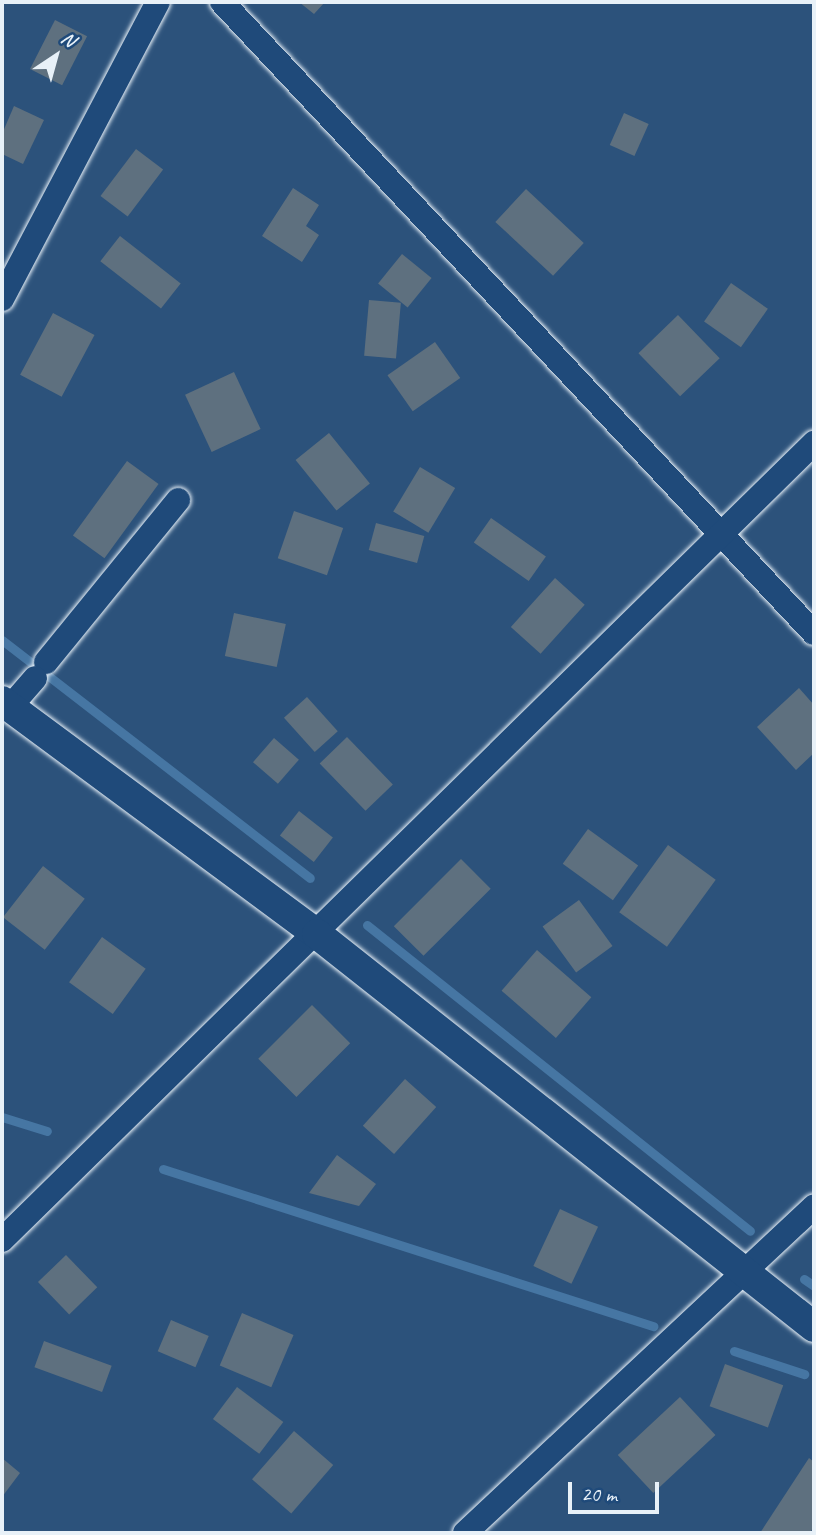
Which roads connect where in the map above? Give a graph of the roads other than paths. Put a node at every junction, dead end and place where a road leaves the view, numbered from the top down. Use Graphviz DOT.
graph roads {
  1 [pos="158,2"];
  2 [pos="222,2"];
  3 [pos="2,299"];
  4 [pos="814,443"];
  5 [pos="178,500"];
  6 [pos="719,532"];
  7 [pos="814,634"];
  8 [pos="6,704"];
  9 [pos="317,934"];
  10 [pos="814,1206"];
  11 [pos="2,1240"];
  12 [pos="745,1274"];
  13 [pos="814,1326"];
  14 [pos="466,1533"];
  1 -- 3 [label="street"];
  2 -- 6 [label="street"];
  4 -- 6 [label="street"];
  5 -- 8 [label="street"];
  6 -- 7 [label="street"];
  6 -- 9 [label="street"];
  8 -- 9 [label="street"];
  9 -- 11 [label="street"];
  9 -- 12 [label="street"];
  10 -- 12 [label="street"];
  12 -- 13 [label="street"];
  12 -- 14 [label="street"];
}
